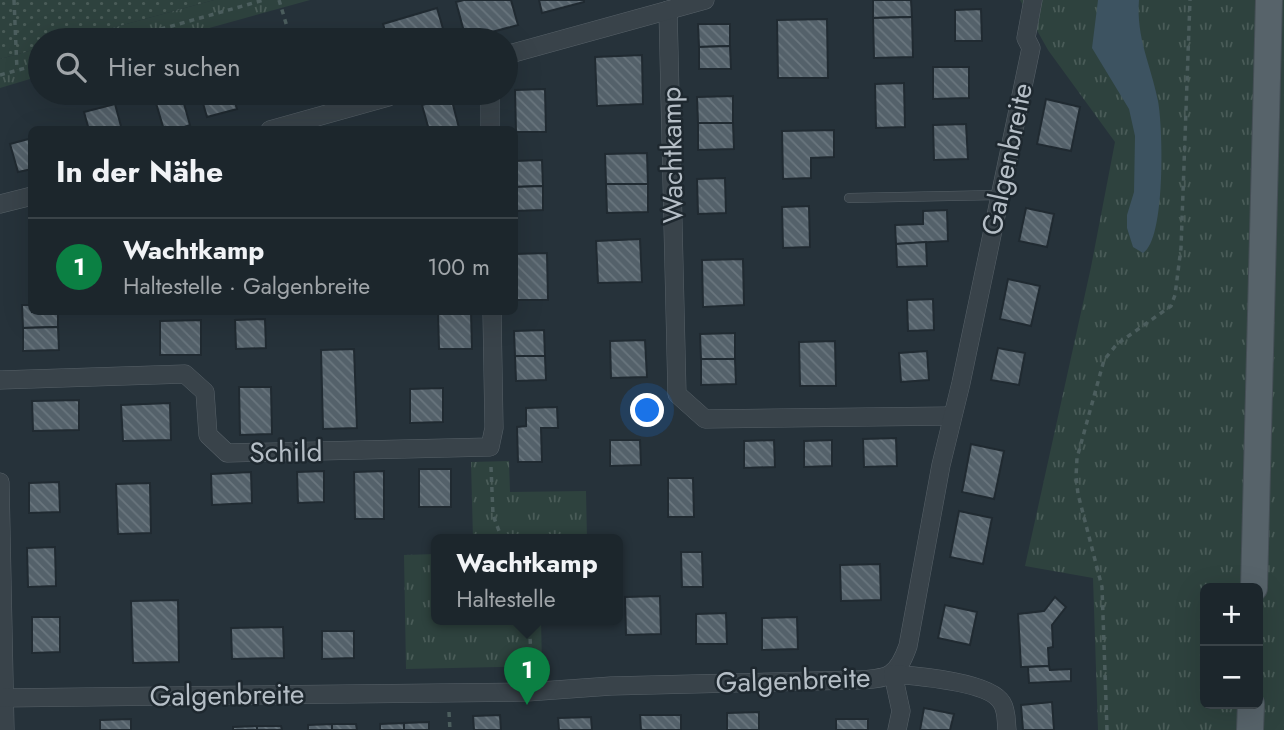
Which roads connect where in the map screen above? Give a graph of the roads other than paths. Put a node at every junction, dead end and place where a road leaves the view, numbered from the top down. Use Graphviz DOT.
graph roads {
  1 [pos="705,0"];
  2 [pos="1033,0"];
  3 [pos="1269,0"];
  4 [pos="668,10"];
  5 [pos="518,52"];
  6 [pos="359,105"];
  7 [pos="490,105"];
  8 [pos="284,126"];
  9 [pos="491,126"];
  10 [pos="999,195"];
  11 [pos="28,197"];
  12 [pos="849,198"];
  13 [pos="0,204"];
  14 [pos="492,315"];
  15 [pos="0,380"];
  16 [pos="951,416"];
  17 [pos="0,482"];
  18 [pos="1254,583"];
  19 [pos="894,674"];
  20 [pos="2,698"];
  21 [pos="1251,709"];
  22 [pos="5,730"];
  23 [pos="897,730"];
  24 [pos="1007,730"];
  25 [pos="1250,730"];
  1 -- 4 [label="street"];
  2 -- 10 [label="street, Galgenbreite"];
  3 -- 18 [label="main road"];
  4 -- 5 [label="street"];
  4 -- 16 [label="street, Wachtkamp"];
  6 -- 8 [label="street"];
  7 -- 9 [label="street"];
  10 -- 12 [label="lane"];
  10 -- 16 [label="street, Galgenbreite"];
  11 -- 13 [label="street"];
  14 -- 15 [label="street, Schild"];
  16 -- 19 [label="street, Galgenbreite"];
  17 -- 20 [label="street"];
  19 -- 20 [label="street, Galgenbreite"];
  19 -- 23 [label="street"];
  19 -- 24 [label="street"];
  20 -- 22 [label="street"];
  21 -- 25 [label="main road"];
}
